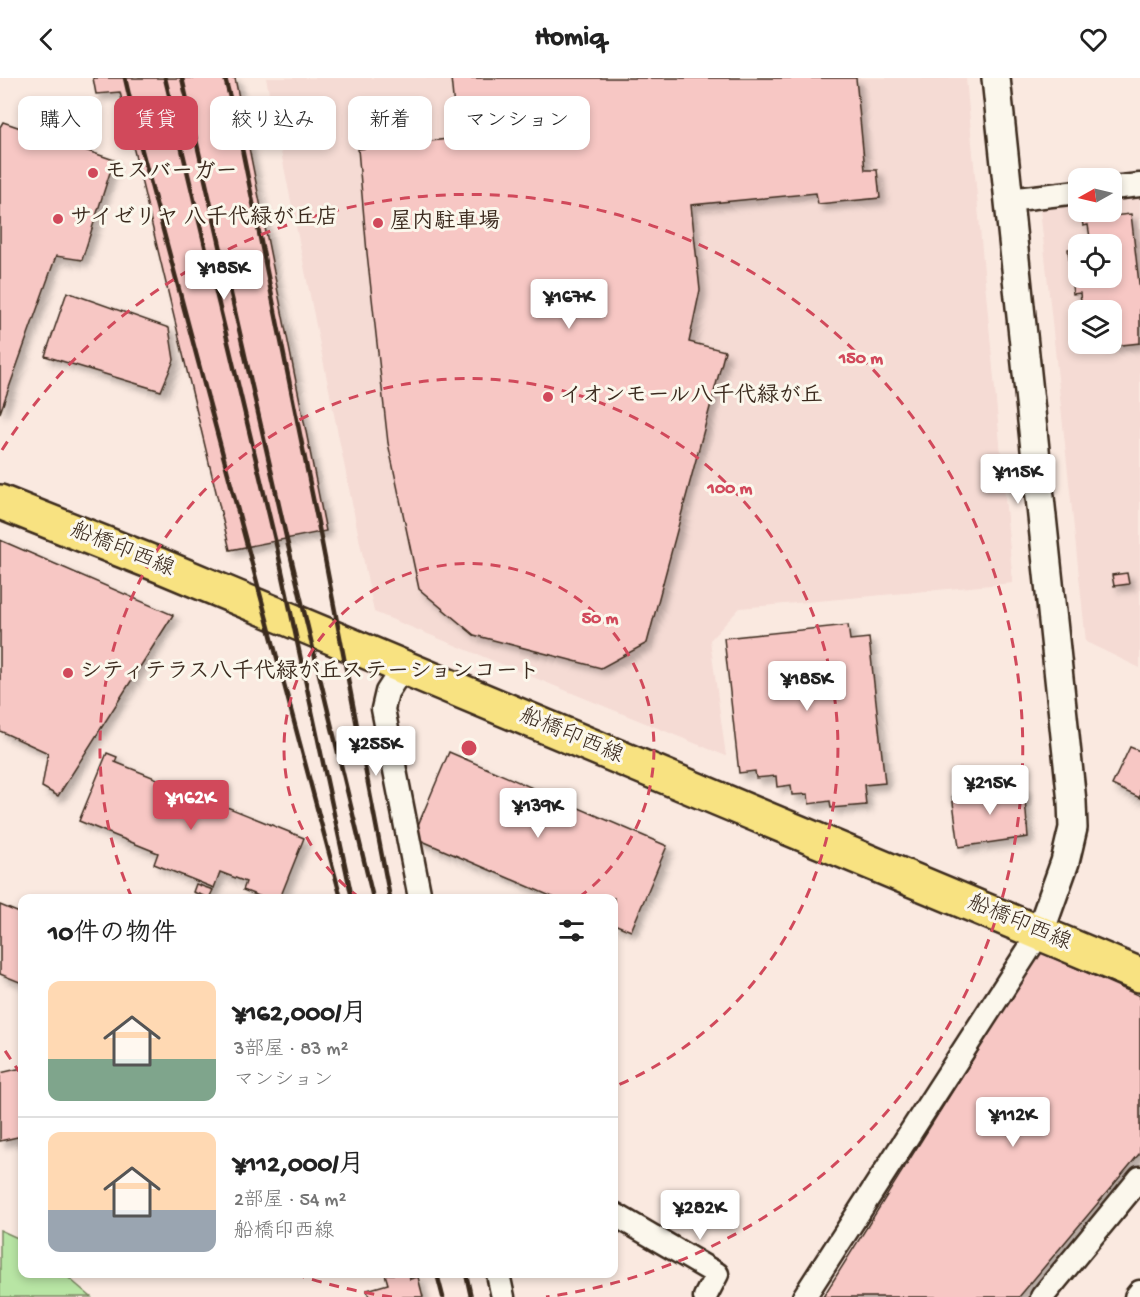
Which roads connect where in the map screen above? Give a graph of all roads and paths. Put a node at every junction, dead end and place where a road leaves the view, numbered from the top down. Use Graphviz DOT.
graph roads {
  1 [pos="996,78"];
  2 [pos="1140,185"];
  3 [pos="1122,187"];
  4 [pos="1068,193"];
  5 [pos="1008,200"];
  6 [pos="0,502"];
  7 [pos="403,667"];
  8 [pos="419,894"];
  9 [pos="1040,932"];
  10 [pos="1140,975"];
  11 [pos="1140,1178"];
  12 [pos="618,1216"];
  13 [pos="499,1278"];
  14 [pos="1140,1292"];
  15 [pos="503,1297"];
  16 [pos="705,1297"];
  17 [pos="804,1297"];
  18 [pos="1042,1297"];
  19 [pos="1136,1297"];
  1 -- 5 [label="street"];
  2 -- 3 [label="street"];
  4 -- 5 [label="street"];
  5 -- 9 [label="street"];
  6 -- 7 [label="main road, 船橋印西線"];
  7 -- 8 [label="street"];
  7 -- 9 [label="main road, 船橋印西線"];
  9 -- 10 [label="main road, 船橋印西線"];
  9 -- 17 [label="street"];
  11 -- 18 [label="street"];
  12 -- 16 [label="street"];
  13 -- 15 [label="street"];
  14 -- 19 [label="street"];
}
